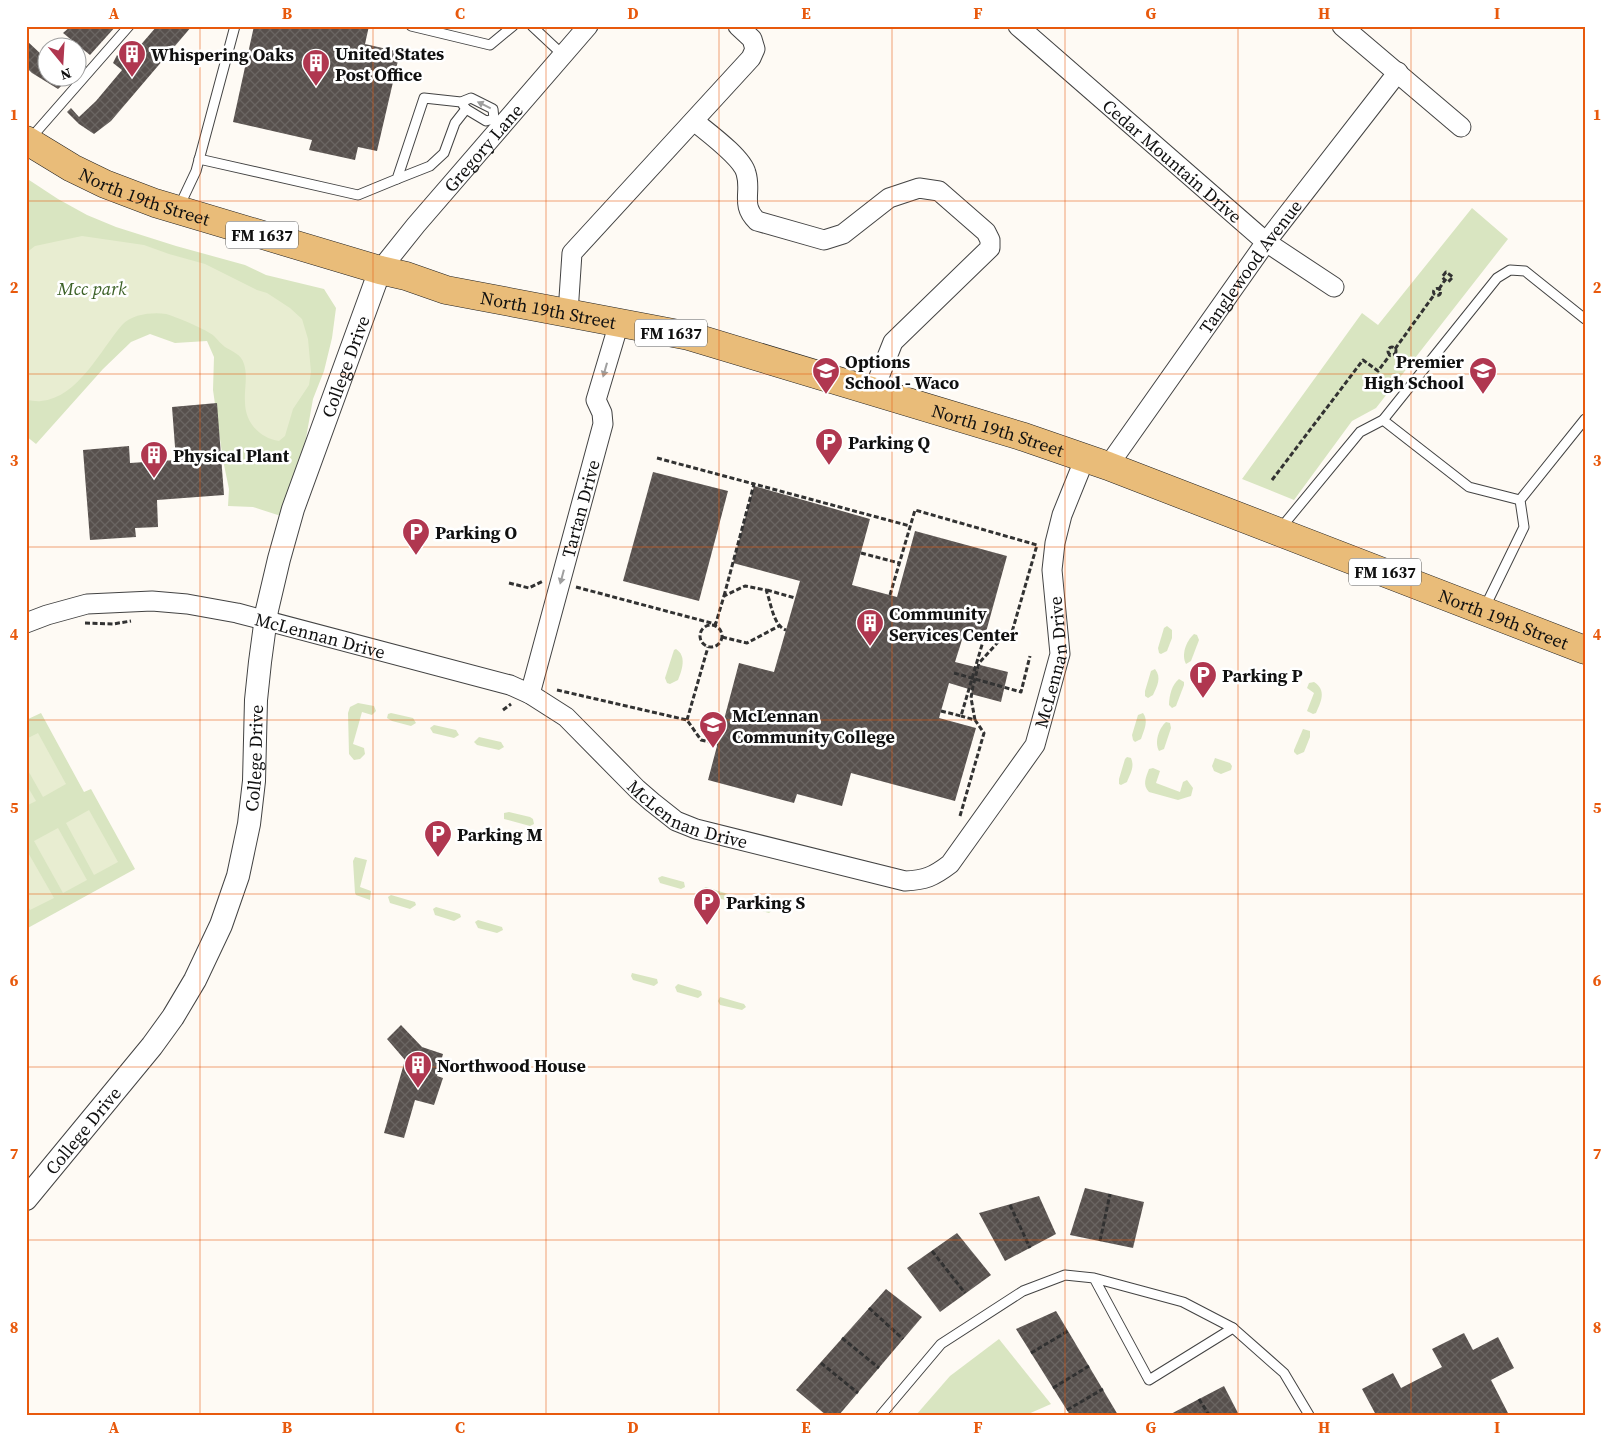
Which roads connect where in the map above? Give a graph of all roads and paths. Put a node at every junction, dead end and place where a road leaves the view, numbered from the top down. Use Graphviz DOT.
graph roads {
  1 [pos="128,26"];
  2 [pos="235,26"];
  3 [pos="411,26"];
  4 [pos="513,26"];
  5 [pos="532,26"];
  6 [pos="588,26"];
  7 [pos="738,26"];
  8 [pos="1018,26"];
  9 [pos="1342,26"];
  10 [pos="563,55"];
  11 [pos="1398,72"];
  12 [pos="464,106"];
  13 [pos="694,121"];
  14 [pos="499,122"];
  15 [pos="1461,127"];
  16 [pos="27,141"];
  17 [pos="199,159"];
  18 [pos="397,179"];
  19 [pos="178,210"];
  20 [pos="1266,242"];
  21 [pos="380,270"];
  22 [pos="1445,280"];
  23 [pos="1334,287"];
  24 [pos="568,313"];
  25 [pos="1585,318"];
  26 [pos="619,323"];
  27 [pos="1395,348"];
  28 [pos="1395,354"];
  29 [pos="1390,355"];
  30 [pos="1420,374"];
  31 [pos="873,392"];
  32 [pos="1585,419"];
  33 [pos="1383,420"];
  34 [pos="657,458"];
  35 [pos="1097,462"];
  36 [pos="1272,480"];
  37 [pos="754,484"];
  38 [pos="1520,500"];
  39 [pos="910,526"];
  40 [pos="1278,531"];
  41 [pos="861,553"];
  42 [pos="899,563"];
  43 [pos="896,573"];
  44 [pos="903,575"];
  45 [pos="551,581"];
  46 [pos="509,583"];
  47 [pos="573,586"];
  48 [pos="766,590"];
  49 [pos="890,595"];
  50 [pos="724,596"];
  51 [pos="795,598"];
  52 [pos="1484,610"];
  53 [pos="134,620"];
  54 [pos="266,622"];
  55 [pos="26,623"];
  56 [pos="82,623"];
  57 [pos="715,625"];
  58 [pos="779,626"];
  59 [pos="786,630"];
  60 [pos="964,633"];
  61 [pos="722,638"];
  62 [pos="984,638"];
  63 [pos="999,641"];
  64 [pos="708,647"];
  65 [pos="1585,650"];
  66 [pos="1030,656"];
  67 [pos="954,674"];
  68 [pos="974,678"];
  69 [pos="554,690"];
  70 [pos="530,694"];
  71 [pos="942,710"];
  72 [pos="961,716"];
  73 [pos="687,720"];
  74 [pos="975,720"];
  75 [pos="718,744"];
  76 [pos="960,816"];
  77 [pos="1110,1194"];
  78 [pos="26,1199"];
  79 [pos="1010,1205"];
  80 [pos="1100,1241"];
  81 [pos="1030,1248"];
  82 [pos="932,1251"];
  83 [pos="1094,1278"];
  84 [pos="965,1293"];
  85 [pos="869,1308"];
  86 [pos="1233,1328"];
  87 [pos="1068,1331"];
  88 [pos="842,1338"];
  89 [pos="903,1339"];
  90 [pos="1031,1353"];
  91 [pos="820,1363"];
  92 [pos="1089,1366"];
  93 [pos="879,1368"];
  94 [pos="1053,1388"];
  95 [pos="1103,1389"];
  96 [pos="858,1393"];
  97 [pos="1199,1399"];
  98 [pos="1067,1410"];
  99 [pos="881,1415"];
  100 [pos="1208,1415"];
  101 [pos="1309,1415"];
  1 -- 16 [label="lane"];
  2 -- 17 [label="lane"];
  3 -- 4 [label="lane"];
  5 -- 10 [label="lane"];
  6 -- 10 [label="street, Gregory Lane"];
  7 -- 13 [label="street"];
  8 -- 20 [label="street, Cedar Mountain Drive"];
  9 -- 11 [label="street"];
  10 -- 14 [label="street, Gregory Lane"];
  11 -- 15 [label="street"];
  11 -- 20 [label="street, Tanglewood Avenue"];
  12 -- 14 [label="lane"];
  14 -- 12 [label="lane, one-way"];
  12 -- 18 [label="lane"];
  12 -- 18 [label="lane"];
  13 -- 24 [label="street"];
  13 -- 31 [label="street"];
  14 -- 21 [label="street, Gregory Lane"];
  16 -- 19 [label="main road, North 19th Street / FM 1637"];
  17 -- 18 [label="lane"];
  17 -- 19 [label="lane"];
  19 -- 21 [label="main road, North 19th Street / FM 1637"];
  20 -- 23 [label="street, Cedar Mountain Drive"];
  20 -- 35 [label="street, Tanglewood Avenue"];
  21 -- 24 [label="main road, North 19th Street / FM 1637"];
  21 -- 54 [label="street, College Drive"];
  22 -- 27 [label="path"];
  24 -- 26 [label="main road, North 19th Street / FM 1637"];
  25 -- 30 [label="lane"];
  26 -- 31 [label="main road, North 19th Street / FM 1637"];
  26 -- 70 [label="street, Tartan Drive, one-way"];
  27 -- 28 [label="path"];
  27 -- 29 [label="path"];
  28 -- 29 [label="path"];
  28 -- 30 [label="path"];
  29 -- 36 [label="path"];
  30 -- 33 [label="lane"];
  31 -- 35 [label="main road, North 19th Street / FM 1637"];
  32 -- 38 [label="lane"];
  33 -- 38 [label="lane"];
  33 -- 40 [label="lane"];
  34 -- 37 [label="path"];
  35 -- 40 [label="main road, North 19th Street / FM 1637"];
  35 -- 70 [label="street, McLennan Drive"];
  37 -- 39 [label="path"];
  37 -- 50 [label="path"];
  38 -- 52 [label="lane"];
  39 -- 42 [label="path"];
  39 -- 63 [label="path"];
  40 -- 52 [label="main road, North 19th Street / FM 1637"];
  41 -- 42 [label="path"];
  42 -- 43 [label="path"];
  43 -- 44 [label="path"];
  43 -- 49 [label="path"];
  45 -- 46 [label="path"];
  47 -- 57 [label="path"];
  48 -- 50 [label="path"];
  48 -- 51 [label="path"];
  48 -- 58 [label="path"];
  50 -- 57 [label="path"];
  52 -- 65 [label="main road, North 19th Street / FM 1637"];
  53 -- 56 [label="path"];
  54 -- 55 [label="street, McLennan Drive"];
  54 -- 70 [label="street, McLennan Drive"];
  54 -- 78 [label="street, College Drive"];
  57 -- 61 [label="path"];
  57 -- 64 [label="path"];
  58 -- 59 [label="path"];
  58 -- 61 [label="path"];
  60 -- 62 [label="path"];
  61 -- 64 [label="path"];
  62 -- 63 [label="path"];
  62 -- 68 [label="path"];
  63 -- 68 [label="path"];
  64 -- 73 [label="path"];
  66 -- 68 [label="path"];
  67 -- 68 [label="path"];
  68 -- 72 [label="path"];
  68 -- 74 [label="path"];
  69 -- 73 [label="path"];
  71 -- 72 [label="path"];
  72 -- 74 [label="path"];
  73 -- 75 [label="path"];
  74 -- 76 [label="path"];
  77 -- 80 [label="path"];
  79 -- 81 [label="path"];
  82 -- 84 [label="path"];
  83 -- 86 [label="lane"];
  83 -- 86 [label="lane"];
  83 -- 99 [label="lane"];
  85 -- 89 [label="path"];
  86 -- 101 [label="lane"];
  87 -- 90 [label="path"];
  88 -- 93 [label="path"];
  91 -- 96 [label="path"];
  92 -- 94 [label="path"];
  95 -- 98 [label="path"];
  97 -- 100 [label="path"];
}
